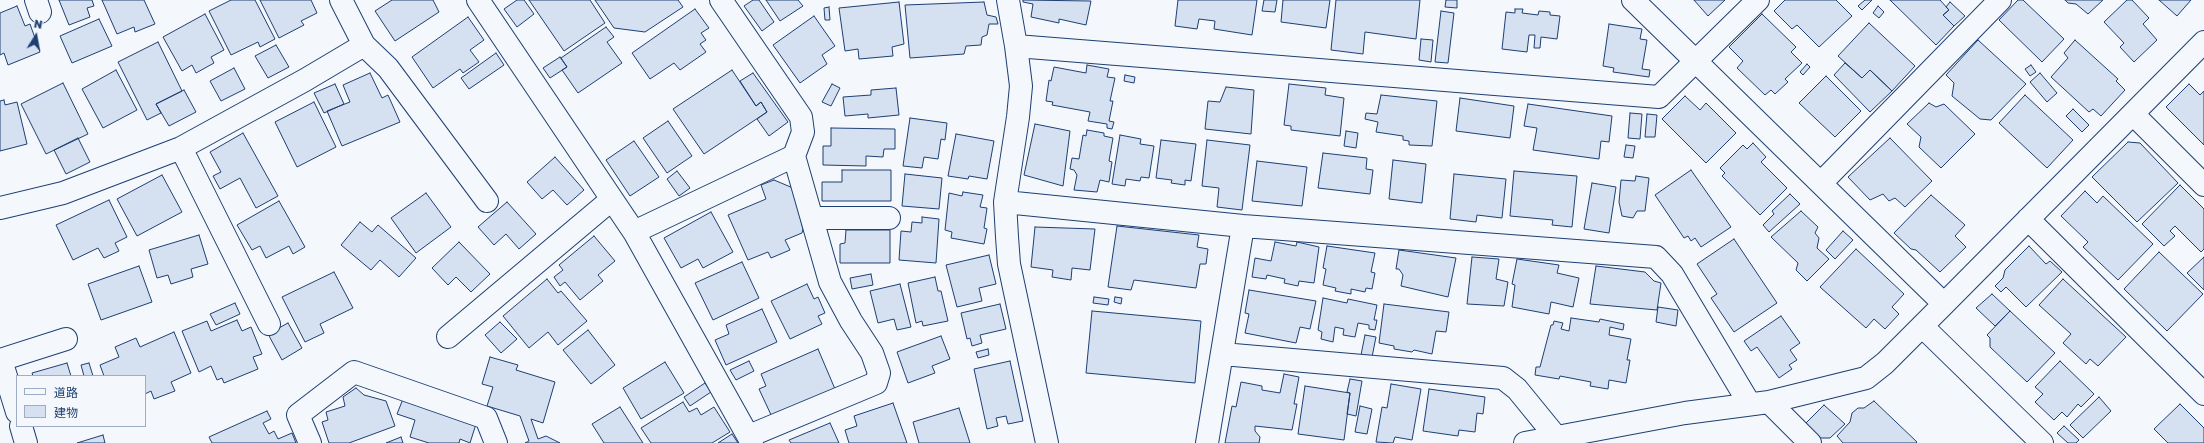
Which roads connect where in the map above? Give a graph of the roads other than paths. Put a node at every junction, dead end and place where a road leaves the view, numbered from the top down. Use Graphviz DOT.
graph roads {
  1 [pos="341,0"];
  2 [pos="478,0"];
  3 [pos="721,0"];
  4 [pos="1008,0"];
  5 [pos="1633,0"];
  6 [pos="1758,0"];
  7 [pos="2000,0"];
  8 [pos="2204,42"];
  9 [pos="364,45"];
  10 [pos="1016,46"];
  11 [pos="1695,62"];
  12 [pos="2133,114"];
  13 [pos="180,148"];
  14 [pos="794,156"];
  15 [pos="1821,183"];
  16 [pos="2204,185"];
  17 [pos="612,200"];
  18 [pos="487,201"];
  19 [pos="1005,202"];
  20 [pos="0,208"];
  21 [pos="813,218"];
  22 [pos="890,218"];
  23 [pos="2028,219"];
  24 [pos="1243,226"];
  25 [pos="634,232"];
  26 [pos="1944,304"];
  27 [pos="270,324"];
  28 [pos="1922,326"];
  29 [pos="448,337"];
  30 [pos="66,339"];
  31 [pos="1222,354"];
  32 [pos="1,360"];
  33 [pos="2204,394"];
  34 [pos="1759,403"];
  35 [pos="16,409"];
  36 [pos="21,427"];
  37 [pos="751,439"];
  38 [pos="1565,439"];
  39 [pos="26,443"];
  40 [pos="310,443"];
  41 [pos="496,443"];
  42 [pos="1047,443"];
  43 [pos="1207,443"];
  44 [pos="1525,443"];
  45 [pos="1810,443"];
  46 [pos="2042,443"];
  1 -- 9 [label="street"];
  2 -- 17 [label="street"];
  3 -- 14 [label="street"];
  4 -- 10 [label="street"];
  5 -- 11 [label="street"];
  6 -- 11 [label="street"];
  7 -- 15 [label="street"];
  8 -- 12 [label="street"];
  9 -- 13 [label="street"];
  9 -- 18 [label="street"];
  10 -- 11 [label="street"];
  10 -- 19 [label="street"];
  11 -- 15 [label="street"];
  12 -- 16 [label="street"];
  12 -- 23 [label="street"];
  13 -- 20 [label="street"];
  13 -- 27 [label="street"];
  14 -- 21 [label="street"];
  14 -- 25 [label="street"];
  15 -- 26 [label="street"];
  17 -- 25 [label="street"];
  17 -- 29 [label="street"];
  19 -- 24 [label="street"];
  19 -- 42 [label="street"];
  21 -- 22 [label="street"];
  21 -- 37 [label="street"];
  23 -- 26 [label="street"];
  23 -- 33 [label="street"];
  24 -- 31 [label="street"];
  24 -- 34 [label="street"];
  25 -- 37 [label="street"];
  26 -- 28 [label="street"];
  28 -- 34 [label="street"];
  28 -- 46 [label="street"];
  30 -- 32 [label="street"];
  31 -- 38 [label="street"];
  31 -- 43 [label="street"];
  32 -- 35 [label="street"];
  34 -- 38 [label="street"];
  34 -- 45 [label="street"];
  36 -- 39 [label="street"];
  38 -- 44 [label="street"];
  40 -- 41 [label="street"];
}
